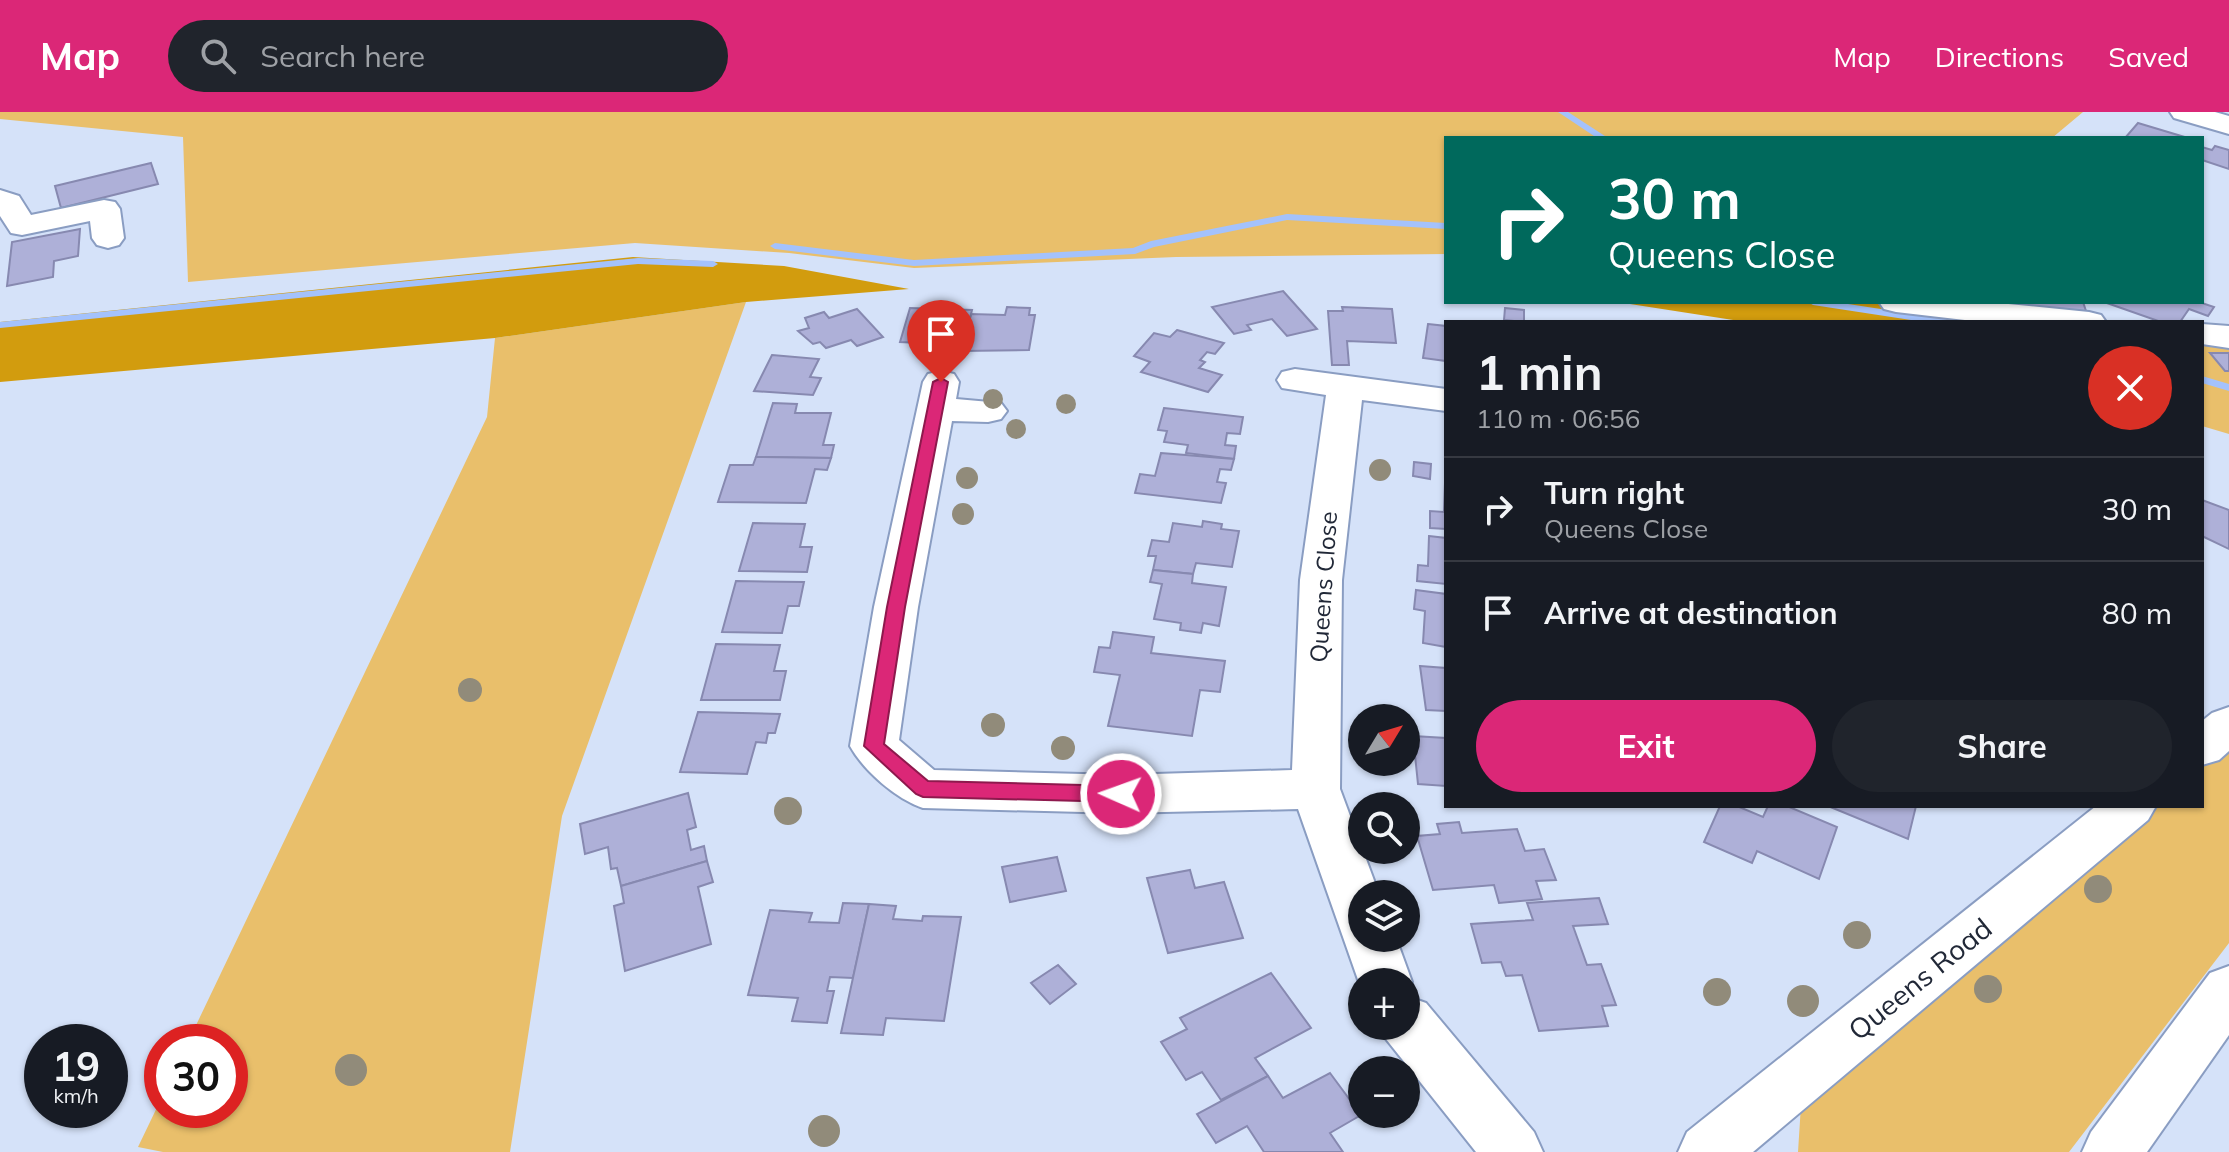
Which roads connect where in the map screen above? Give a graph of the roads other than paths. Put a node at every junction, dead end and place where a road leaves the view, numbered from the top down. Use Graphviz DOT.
graph roads {
  1 [pos="2184,112"];
  2 [pos="2229,125"];
  3 [pos="0,199"];
  4 [pos="108,238"];
  5 [pos="1911,304"];
  6 [pos="2069,320"];
  7 [pos="2204,334"];
  8 [pos="2229,337"];
  9 [pos="1295,380"];
  10 [pos="1345,387"];
  11 [pos="1444,400"];
  12 [pos="988,411"];
  13 [pos="2229,725"];
  14 [pos="2204,745"];
  15 [pos="1316,789"];
  16 [pos="2129,808"];
  17 [pos="1348,880"];
  18 [pos="2229,990"];
  19 [pos="1420,1038"];
  20 [pos="1723,1148"];
  21 [pos="1513,1152"];
  22 [pos="2112,1152"];
  1 -- 2 [label="street"];
  3 -- 4 [label="street"];
  5 -- 6 [label="street"];
  7 -- 8 [label="street"];
  9 -- 10 [label="street"];
  10 -- 11 [label="street"];
  10 -- 15 [label="street, Queens Close"];
  12 -- 15 [label="street"];
  13 -- 14 [label="street"];
  15 -- 17 [label="street, Queens Close"];
  16 -- 20 [label="street, Queens Road"];
  18 -- 22 [label="street"];
  19 -- 21 [label="street"];
}
